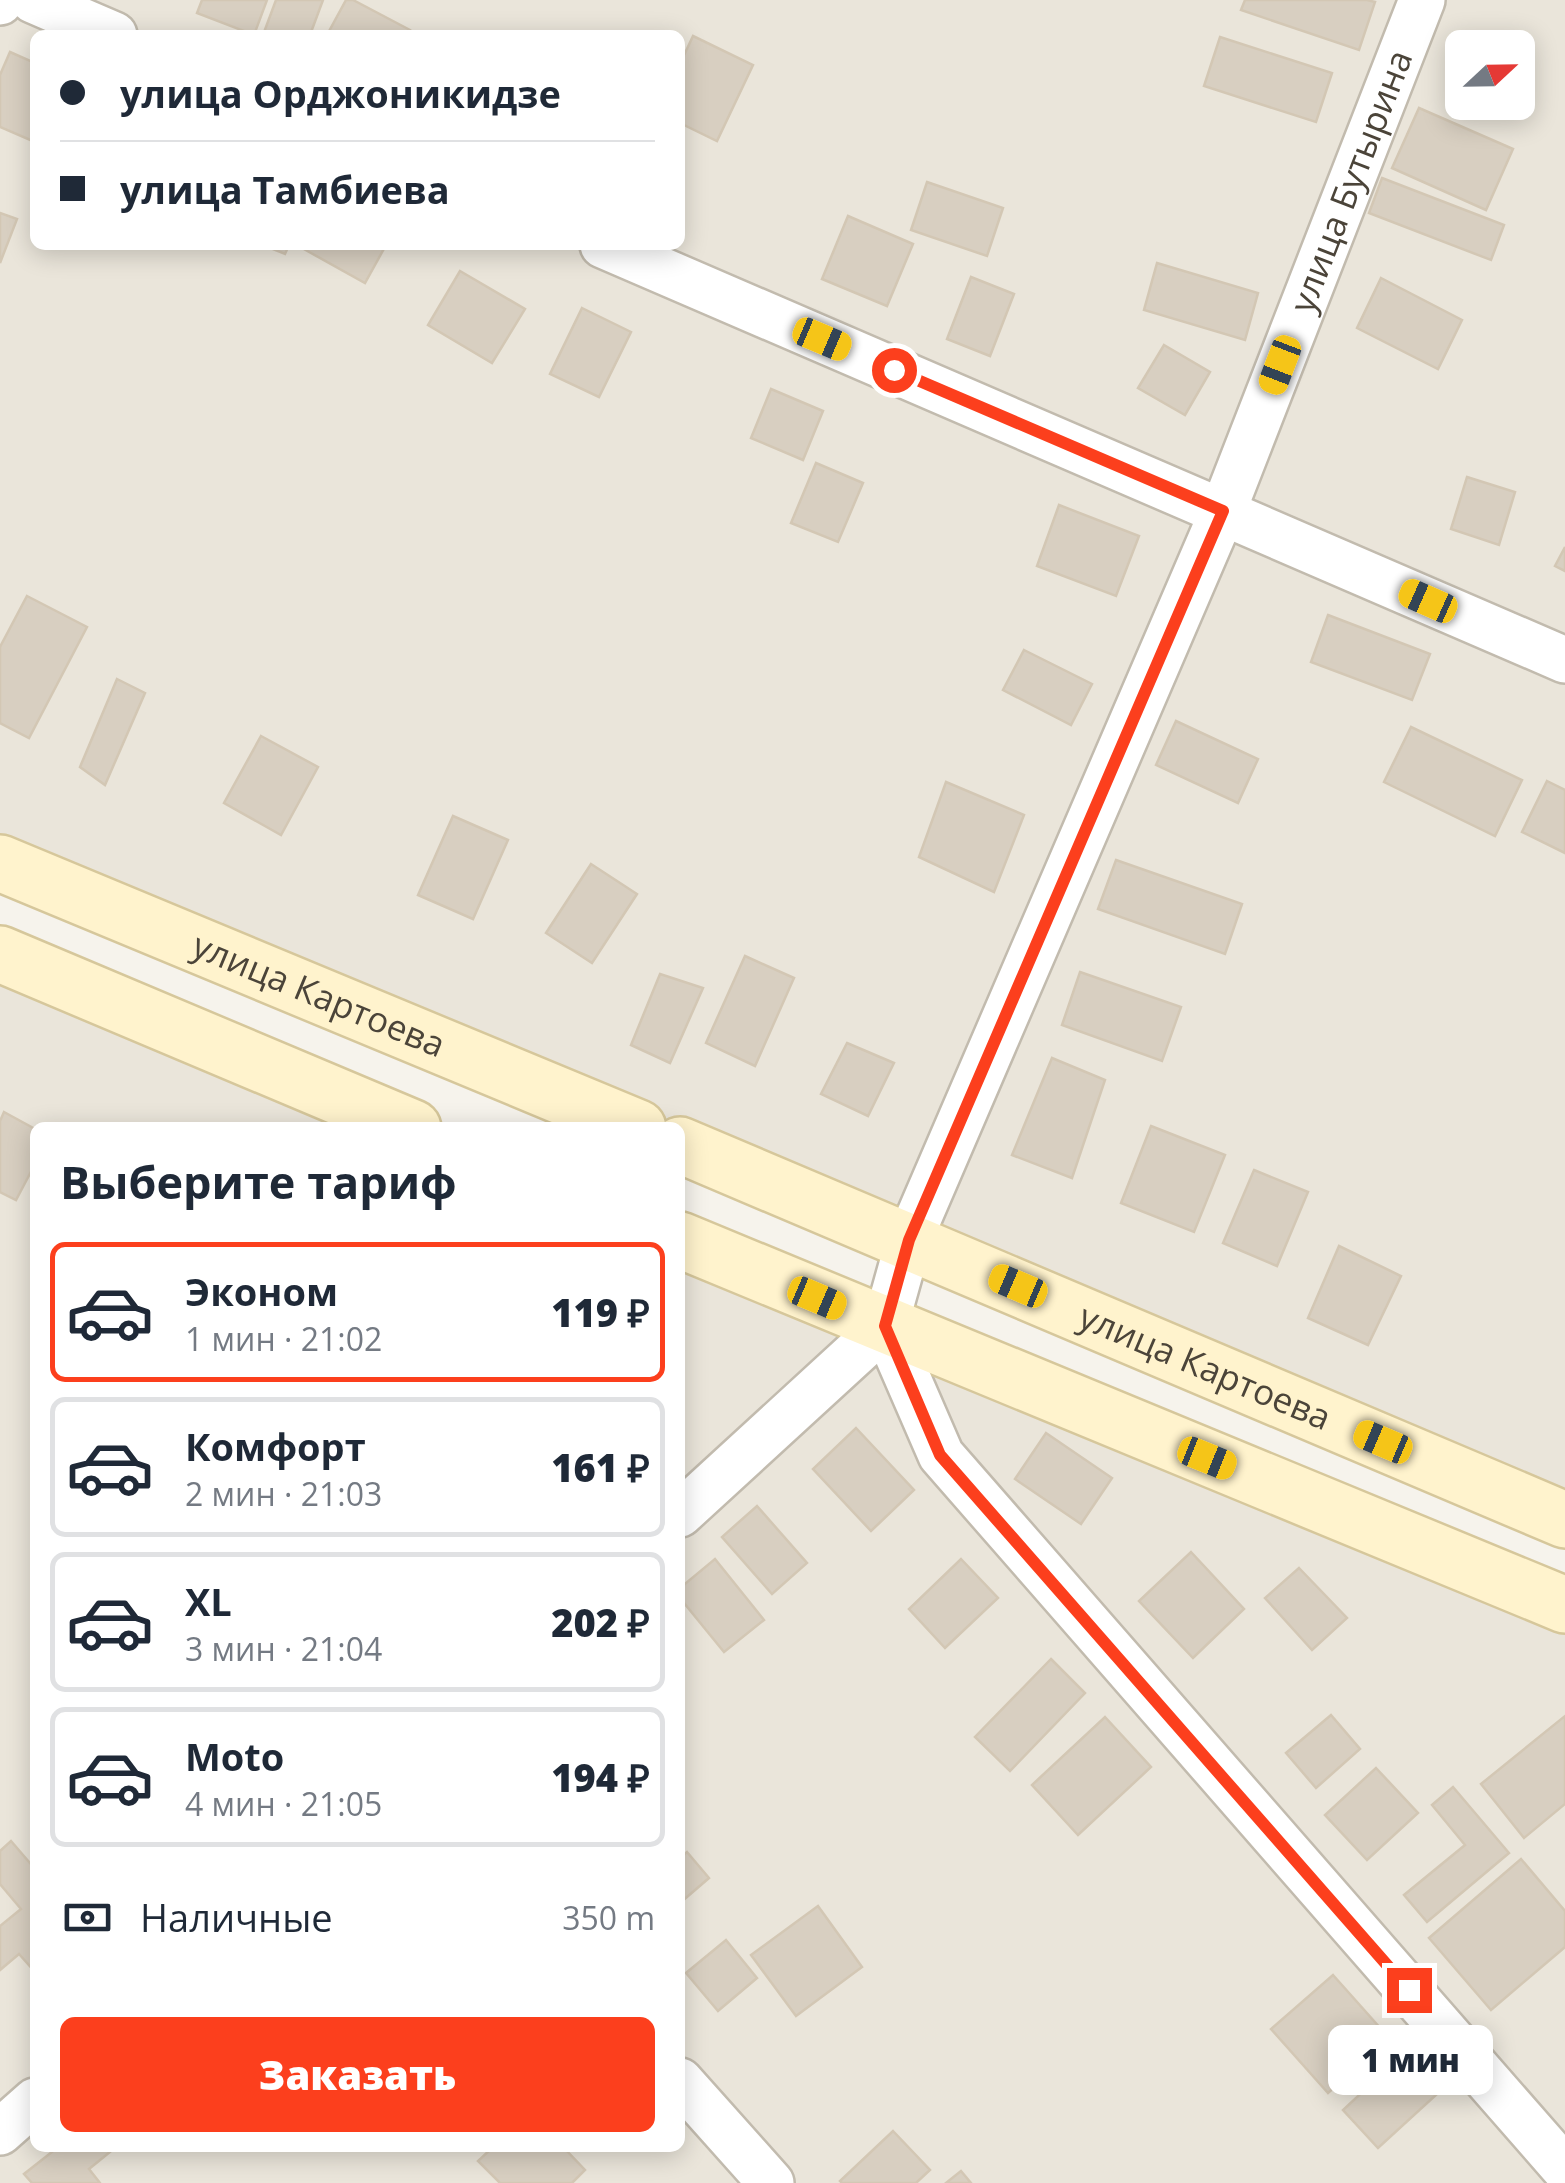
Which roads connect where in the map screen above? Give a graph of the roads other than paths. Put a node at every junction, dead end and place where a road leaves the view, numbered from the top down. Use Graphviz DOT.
graph roads {
  1 [pos="32,0"];
  2 [pos="1422,0"];
  3 [pos="102,30"];
  4 [pos="615,250"];
  5 [pos="1223,511"];
  6 [pos="1565,660"];
  7 [pos="0,863"];
  8 [pos="0,954"];
  9 [pos="399,1122"];
  10 [pos="624,1122"];
  11 [pos="685,1147"];
  12 [pos="909,1240"];
  13 [pos="685,1242"];
  14 [pos="885,1326"];
  15 [pos="685,1509"];
  16 [pos="1565,1520"];
  17 [pos="1565,1605"];
  18 [pos="685,2087"];
  19 [pos="30,2105"];
  20 [pos="0,2132"];
  21 [pos="1565,2169"];
  22 [pos="771,2183"];
  1 -- 3 [label="street"];
  2 -- 5 [label="street, улица Бутырина"];
  4 -- 5 [label="street"];
  5 -- 6 [label="street"];
  5 -- 12 [label="street, улица Бутырина"];
  7 -- 10 [label="main road, улица Картоева"];
  8 -- 9 [label="main road"];
  11 -- 12 [label="main road, улица Картоева"];
  12 -- 14 [label="street, улица Бутырина"];
  12 -- 16 [label="main road, улица Картоева"];
  13 -- 14 [label="main road"];
  14 -- 15 [label="street"];
  14 -- 17 [label="main road"];
  14 -- 21 [label="street"];
  18 -- 22 [label="street"];
  19 -- 20 [label="street"];
}
